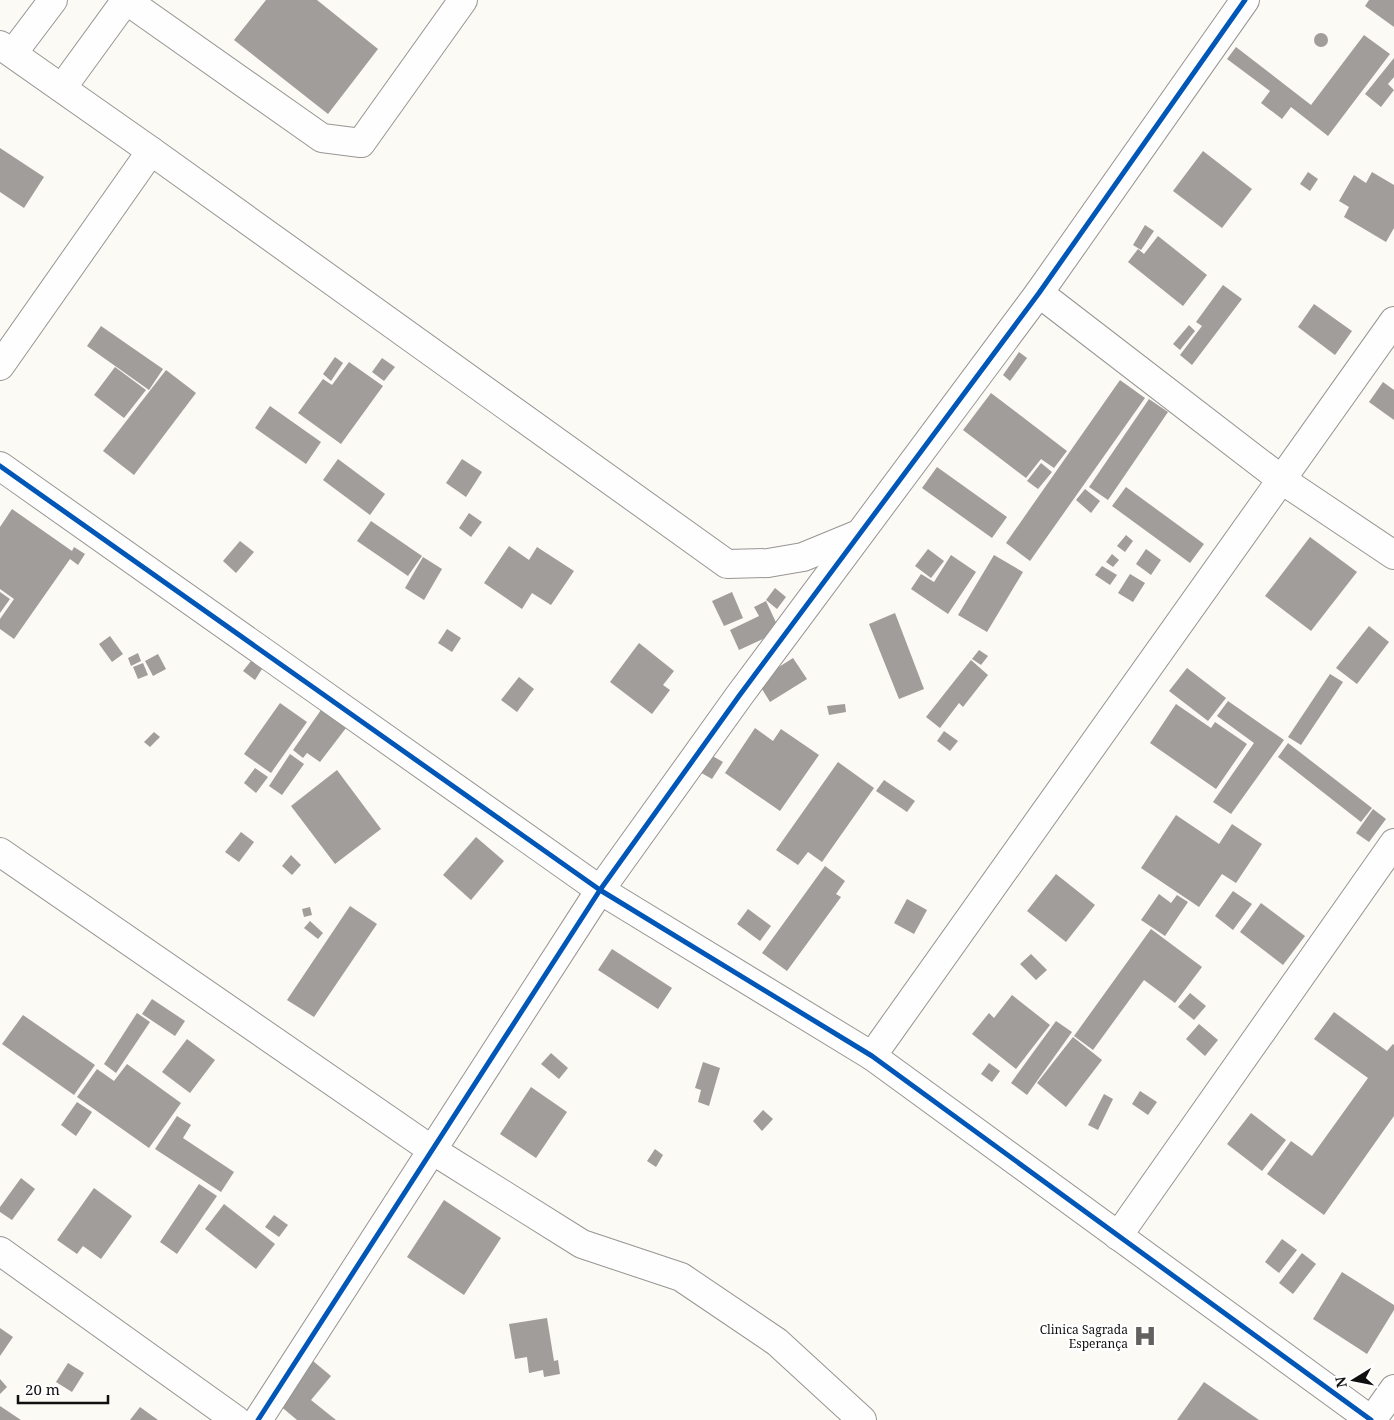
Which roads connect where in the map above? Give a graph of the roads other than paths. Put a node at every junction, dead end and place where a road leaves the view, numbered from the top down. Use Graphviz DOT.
graph roads {
  1 [pos="53,0"];
  2 [pos="126,0"];
  3 [pos="463,0"];
  4 [pos="1246,0"];
  5 [pos="6,49"];
  6 [pos="62,88"];
  7 [pos="151,150"];
  8 [pos="1039,293"];
  9 [pos="1394,321"];
  10 [pos="0,366"];
  11 [pos="0,466"];
  12 [pos="1282,480"];
  13 [pos="860,534"];
  14 [pos="1394,555"];
  15 [pos="1394,844"];
  16 [pos="0,852"];
  17 [pos="600,890"];
  18 [pos="872,1056"];
  19 [pos="432,1150"];
  20 [pos="1118,1236"];
  21 [pos="0,1251"];
  22 [pos="1394,1389"];
  23 [pos="236,1420"];
  24 [pos="258,1420"];
  25 [pos="862,1420"];
  26 [pos="1371,1420"];
  1 -- 5 [label="street"];
  2 -- 3 [label="street"];
  2 -- 6 [label="street"];
  4 -- 8 [label="street"];
  5 -- 6 [label="street"];
  6 -- 7 [label="street"];
  7 -- 10 [label="street"];
  7 -- 13 [label="street"];
  8 -- 12 [label="street"];
  8 -- 13 [label="street"];
  9 -- 12 [label="street"];
  11 -- 17 [label="street"];
  12 -- 14 [label="street"];
  12 -- 18 [label="street"];
  13 -- 17 [label="street"];
  15 -- 20 [label="street"];
  16 -- 19 [label="street"];
  17 -- 18 [label="street"];
  17 -- 19 [label="street"];
  18 -- 20 [label="street"];
  19 -- 24 [label="street"];
  19 -- 25 [label="street"];
  20 -- 26 [label="street"];
  21 -- 23 [label="street"];
  22 -- 26 [label="street"];
}
